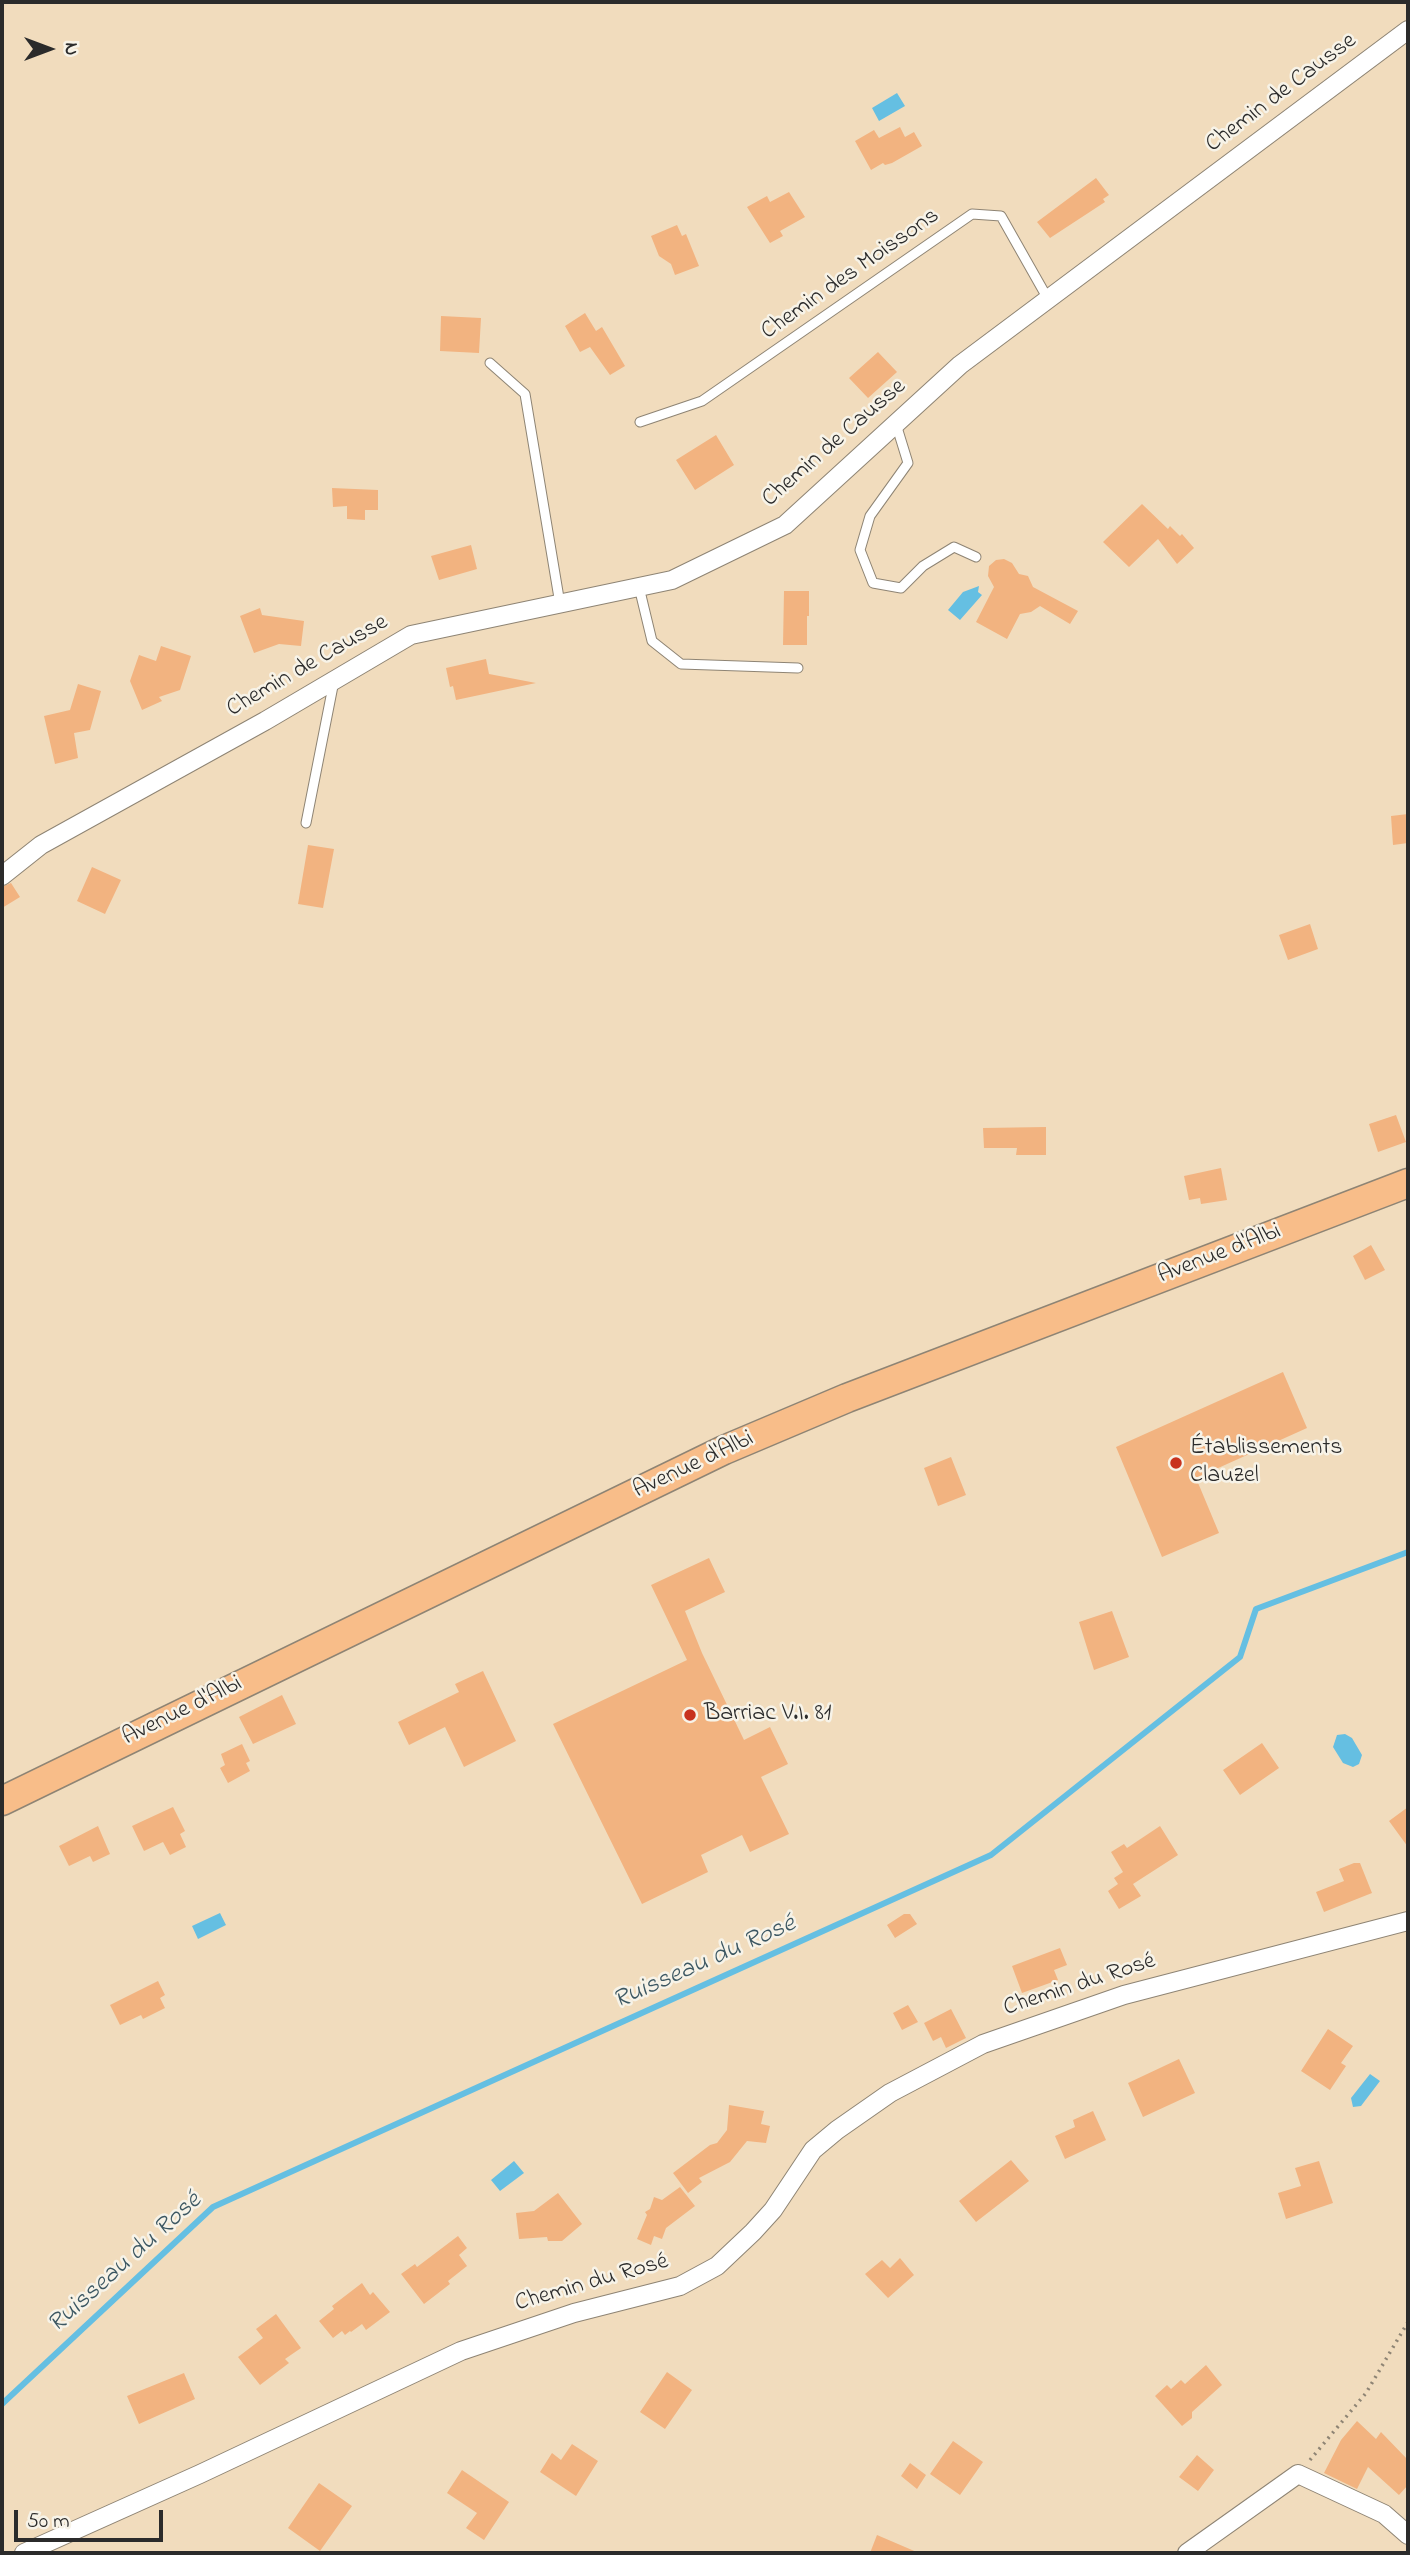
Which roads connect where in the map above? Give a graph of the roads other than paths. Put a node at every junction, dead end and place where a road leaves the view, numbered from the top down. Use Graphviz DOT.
graph roads {
  1 [pos="1408,30"];
  2 [pos="1048,299"];
  3 [pos="490,363"];
  4 [pos="640,422"];
  5 [pos="897,424"];
  6 [pos="976,557"];
  7 [pos="639,587"];
  8 [pos="560,604"];
  9 [pos="798,668"];
  10 [pos="334,681"];
  11 [pos="306,823"];
  12 [pos="2,876"];
  13 [pos="1408,1183"];
  14 [pos="2,1801"];
  15 [pos="1408,1922"];
  16 [pos="1408,2535"];
  17 [pos="24,2553"];
  18 [pos="1187,2553"];
  1 -- 2 [label="street, Chemin de Causse"];
  2 -- 4 [label="lane, Chemin des Moissons"];
  2 -- 5 [label="street, Chemin de Causse"];
  3 -- 8 [label="lane"];
  5 -- 6 [label="lane"];
  5 -- 7 [label="street, Chemin de Causse"];
  7 -- 8 [label="street, Chemin de Causse"];
  7 -- 9 [label="lane"];
  8 -- 10 [label="street, Chemin de Causse"];
  10 -- 11 [label="lane"];
  10 -- 12 [label="street, Chemin de Causse"];
  13 -- 14 [label="main road, Avenue d'Albi"];
  15 -- 17 [label="street, Chemin du Rosé"];
  16 -- 18 [label="street"];
}
